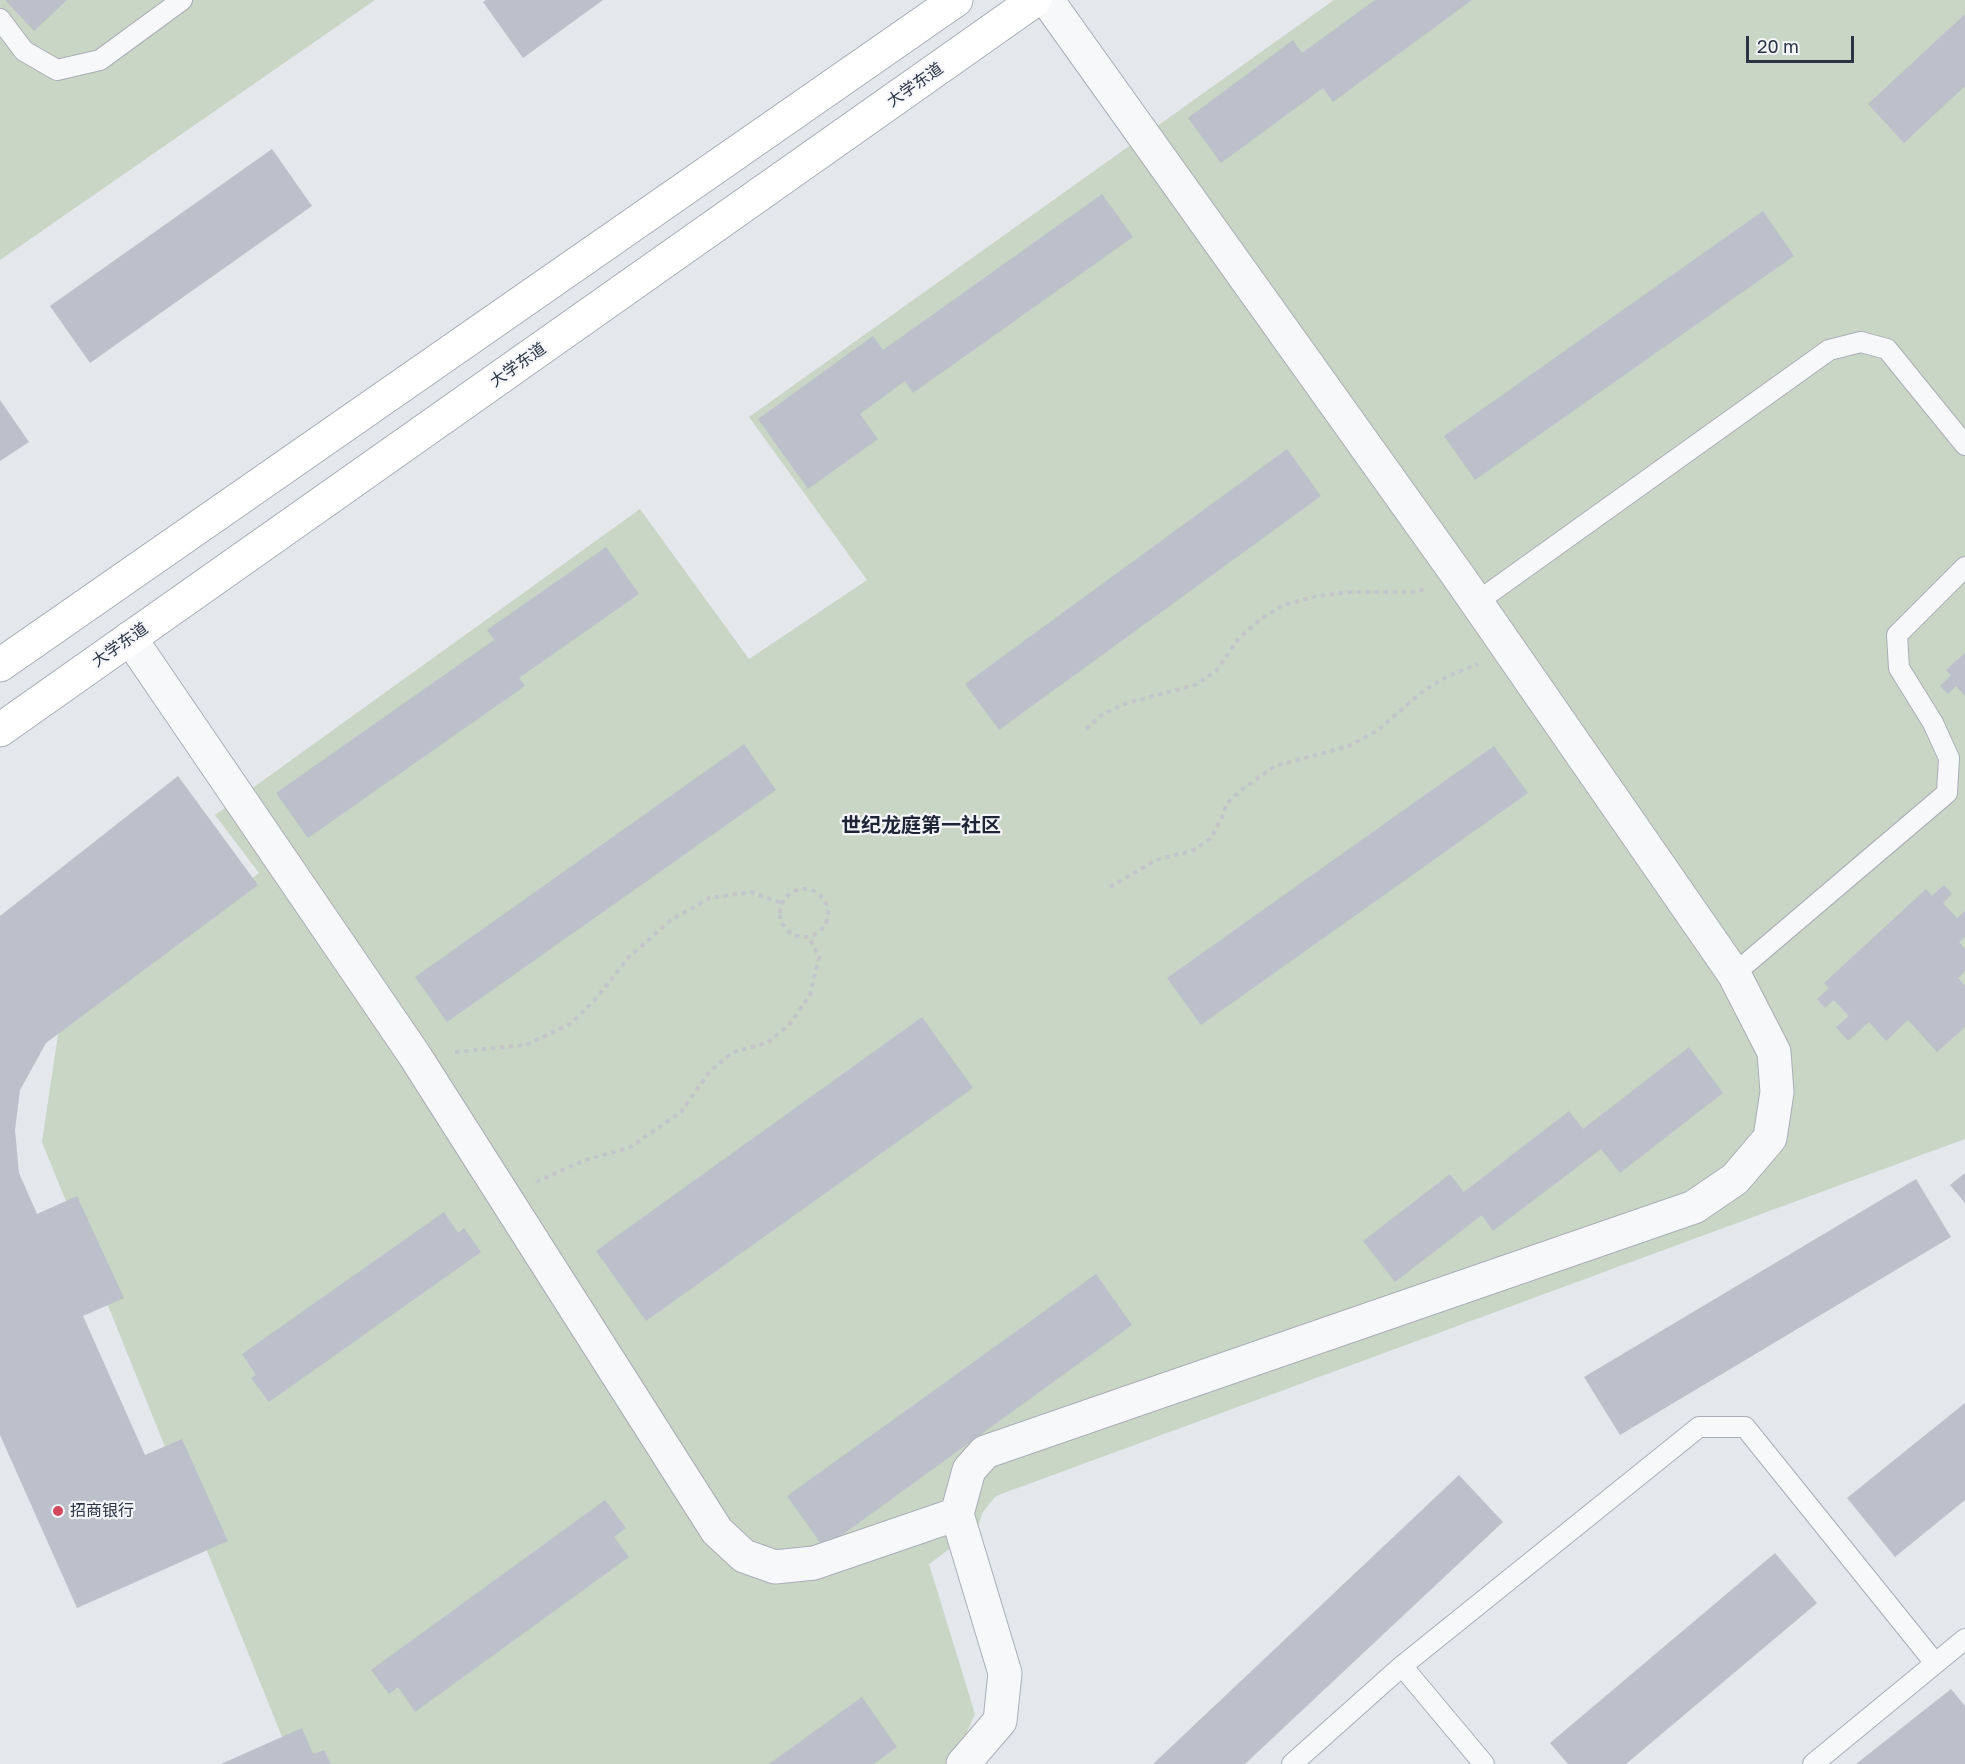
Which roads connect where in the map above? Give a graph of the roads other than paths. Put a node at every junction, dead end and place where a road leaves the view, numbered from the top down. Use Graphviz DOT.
graph roads {
  1 [pos="182,0"];
  2 [pos="956,0"];
  3 [pos="1035,0"];
  4 [pos="1047,0"];
  5 [pos="0,19"];
  6 [pos="1965,445"];
  7 [pos="1965,567"];
  8 [pos="1468,590"];
  9 [pos="130,638"];
  10 [pos="0,665"];
  11 [pos="0,729"];
  12 [pos="1734,974"];
  13 [pos="957,1514"];
  14 [pos="1965,1639"];
  15 [pos="1935,1663"];
  16 [pos="1402,1666"];
  17 [pos="963,1764"];
  18 [pos="1292,1764"];
  19 [pos="1484,1764"];
  20 [pos="1813,1764"];
  1 -- 5 [label="lane"];
  2 -- 10 [label="main road"];
  3 -- 9 [label="main road, 大学东道"];
  4 -- 8 [label="street"];
  6 -- 8 [label="lane"];
  7 -- 12 [label="lane"];
  8 -- 12 [label="street"];
  9 -- 11 [label="main road, 大学东道"];
  9 -- 13 [label="street"];
  12 -- 13 [label="street"];
  13 -- 17 [label="street"];
  14 -- 15 [label="lane"];
  15 -- 16 [label="lane"];
  15 -- 20 [label="lane"];
  16 -- 18 [label="lane"];
  16 -- 19 [label="lane"];
}
